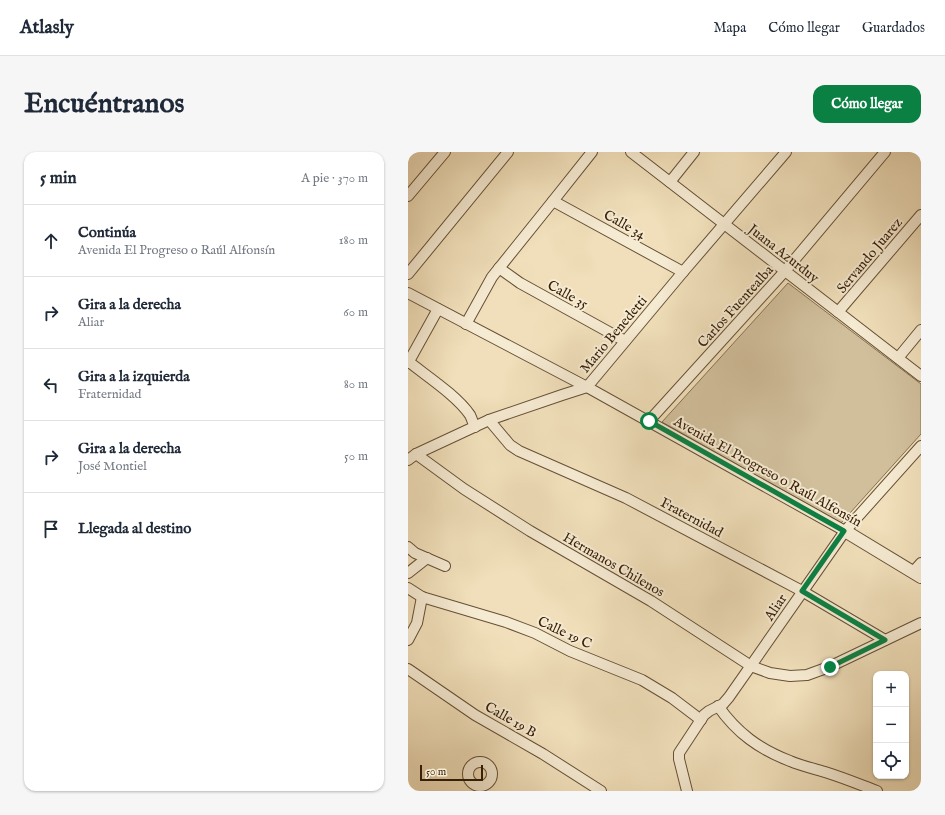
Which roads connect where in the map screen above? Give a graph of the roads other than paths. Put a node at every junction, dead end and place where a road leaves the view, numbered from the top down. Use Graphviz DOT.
graph roads {
  1 [pos="445,152"];
  2 [pos="508,152"];
  3 [pos="592,152"];
  4 [pos="630,152"];
  5 [pos="694,152"];
  6 [pos="786,152"];
  7 [pos="885,152"];
  8 [pos="670,182"];
  9 [pos="408,196"];
  10 [pos="554,201"];
  11 [pos="921,215"];
  12 [pos="724,224"];
  13 [pos="499,268"];
  14 [pos="785,271"];
  15 [pos="683,272"];
  16 [pos="408,274"];
  17 [pos="408,293"];
  18 [pos="438,309"];
  19 [pos="838,312"];
  20 [pos="466,324"];
  21 [pos="921,330"];
  22 [pos="625,341"];
  23 [pos="898,358"];
  24 [pos="408,362"];
  25 [pos="921,376"];
  26 [pos="587,387"];
  27 [pos="490,420"];
  28 [pos="649,421"];
  29 [pos="475,427"];
  30 [pos="921,446"];
  31 [pos="412,457"];
  32 [pos="844,531"];
  33 [pos="408,547"];
  34 [pos="427,558"];
  35 [pos="921,563"];
  36 [pos="445,566"];
  37 [pos="408,573"];
  38 [pos="917,574"];
  39 [pos="408,588"];
  40 [pos="802,591"];
  41 [pos="422,597"];
  42 [pos="921,623"];
  43 [pos="408,640"];
  44 [pos="885,640"];
  45 [pos="752,666"];
  46 [pos="408,669"];
  47 [pos="718,706"];
  48 [pos="701,720"];
  49 [pos="601,791"];
  50 [pos="687,791"];
  51 [pos="877,791"];
  1 -- 9 [label="street"];
  2 -- 16 [label="street"];
  3 -- 10 [label="street"];
  4 -- 8 [label="street, Juana Azurduy"];
  5 -- 8 [label="street"];
  6 -- 12 [label="street, Mario Benedetti"];
  7 -- 14 [label="street, Carlos Fuentealba"];
  8 -- 12 [label="street, Juana Azurduy"];
  10 -- 13 [label="street"];
  10 -- 15 [label="street, Calle 34"];
  11 -- 19 [label="street, Servando Juarez"];
  12 -- 14 [label="street, Juana Azurduy"];
  12 -- 15 [label="street, Mario Benedetti"];
  13 -- 20 [label="street"];
  13 -- 22 [label="street, Calle 35"];
  14 -- 19 [label="street, Juana Azurduy"];
  14 -- 28 [label="street, Carlos Fuentealba"];
  15 -- 22 [label="street, Mario Benedetti"];
  17 -- 18 [label="street, Avenida El Progreso o Raúl Alfonsín"];
  18 -- 20 [label="street, Avenida El Progreso o Raúl Alfonsín"];
  18 -- 24 [label="street"];
  19 -- 23 [label="street, Juana Azurduy"];
  20 -- 26 [label="street, Avenida El Progreso o Raúl Alfonsín"];
  21 -- 23 [label="street"];
  22 -- 26 [label="street, Mario Benedetti"];
  23 -- 25 [label="street, Juana Azurduy"];
  24 -- 29 [label="street"];
  26 -- 27 [label="street, Mario Benedetti"];
  26 -- 28 [label="street, Avenida El Progreso o Raúl Alfonsín"];
  27 -- 29 [label="street, Mario Benedetti"];
  27 -- 40 [label="street, Fraternidad"];
  28 -- 32 [label="street, Avenida El Progreso o Raúl Alfonsín"];
  29 -- 31 [label="street, Mario Benedetti"];
  30 -- 32 [label="street, Aliar"];
  31 -- 45 [label="street, Hermanos Chilenos"];
  32 -- 38 [label="street, Avenida El Progreso o Raúl Alfonsín"];
  32 -- 40 [label="street, Aliar"];
  33 -- 34 [label="street"];
  34 -- 36 [label="street"];
  34 -- 37 [label="street"];
  35 -- 38 [label="street"];
  39 -- 41 [label="street, Calle 19 C"];
  40 -- 44 [label="street, Fraternidad"];
  40 -- 45 [label="street, Aliar"];
  41 -- 43 [label="street"];
  41 -- 48 [label="street, Calle 19 C"];
  42 -- 44 [label="street, Hermanos Chilenos"];
  44 -- 45 [label="street, Hermanos Chilenos"];
  45 -- 47 [label="street, Aliar"];
  46 -- 49 [label="street, Calle 19 B"];
  47 -- 48 [label="street, Aliar"];
  47 -- 51 [label="street"];
  48 -- 50 [label="street, Aliar"];
}
